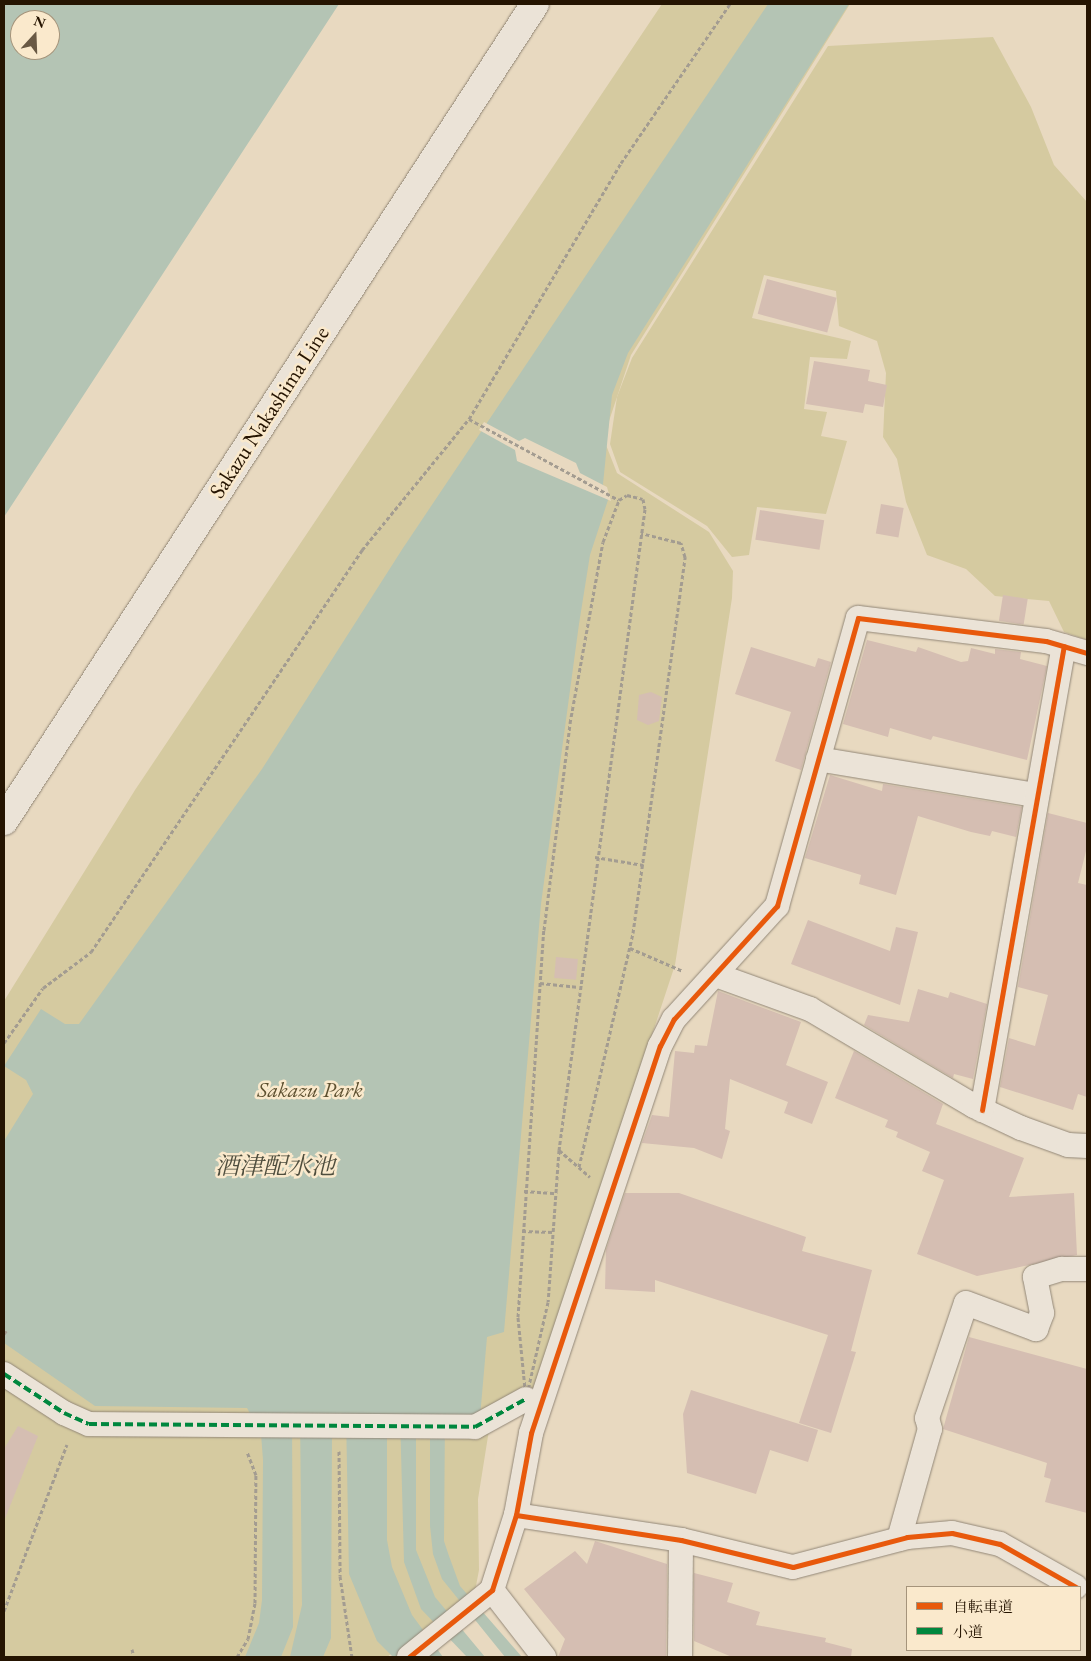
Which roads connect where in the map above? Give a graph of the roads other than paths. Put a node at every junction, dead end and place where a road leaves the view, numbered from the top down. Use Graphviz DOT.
graph roads {
  1 [pos="535,4"];
  2 [pos="1064,646"];
  3 [pos="1087,653"];
  4 [pos="818,759"];
  5 [pos="1036,795"];
  6 [pos="4,821"];
  7 [pos="712,979"];
  8 [pos="982,1110"];
  9 [pos="1087,1146"];
  10 [pos="1087,1269"];
  11 [pos="4,1374"];
  12 [pos="526,1399"];
  13 [pos="516,1516"];
  14 [pos="899,1539"];
  15 [pos="681,1540"];
  16 [pos="1074,1586"];
  17 [pos="487,1595"];
  18 [pos="408,1657"];
  19 [pos="544,1657"];
  20 [pos="680,1657"];
  1 -- 6 [label="main road, Sakazu Nakashima Line"];
  2 -- 3 [label="street"];
  2 -- 4 [label="street"];
  2 -- 5 [label="street"];
  4 -- 5 [label="street"];
  4 -- 7 [label="street"];
  5 -- 8 [label="street"];
  7 -- 8 [label="street"];
  7 -- 13 [label="street"];
  8 -- 9 [label="street"];
  10 -- 14 [label="street"];
  11 -- 12 [label="street"];
  13 -- 15 [label="street"];
  13 -- 17 [label="street"];
  14 -- 15 [label="street"];
  14 -- 16 [label="street"];
  15 -- 20 [label="street"];
  17 -- 18 [label="street"];
  17 -- 19 [label="street"];
}
